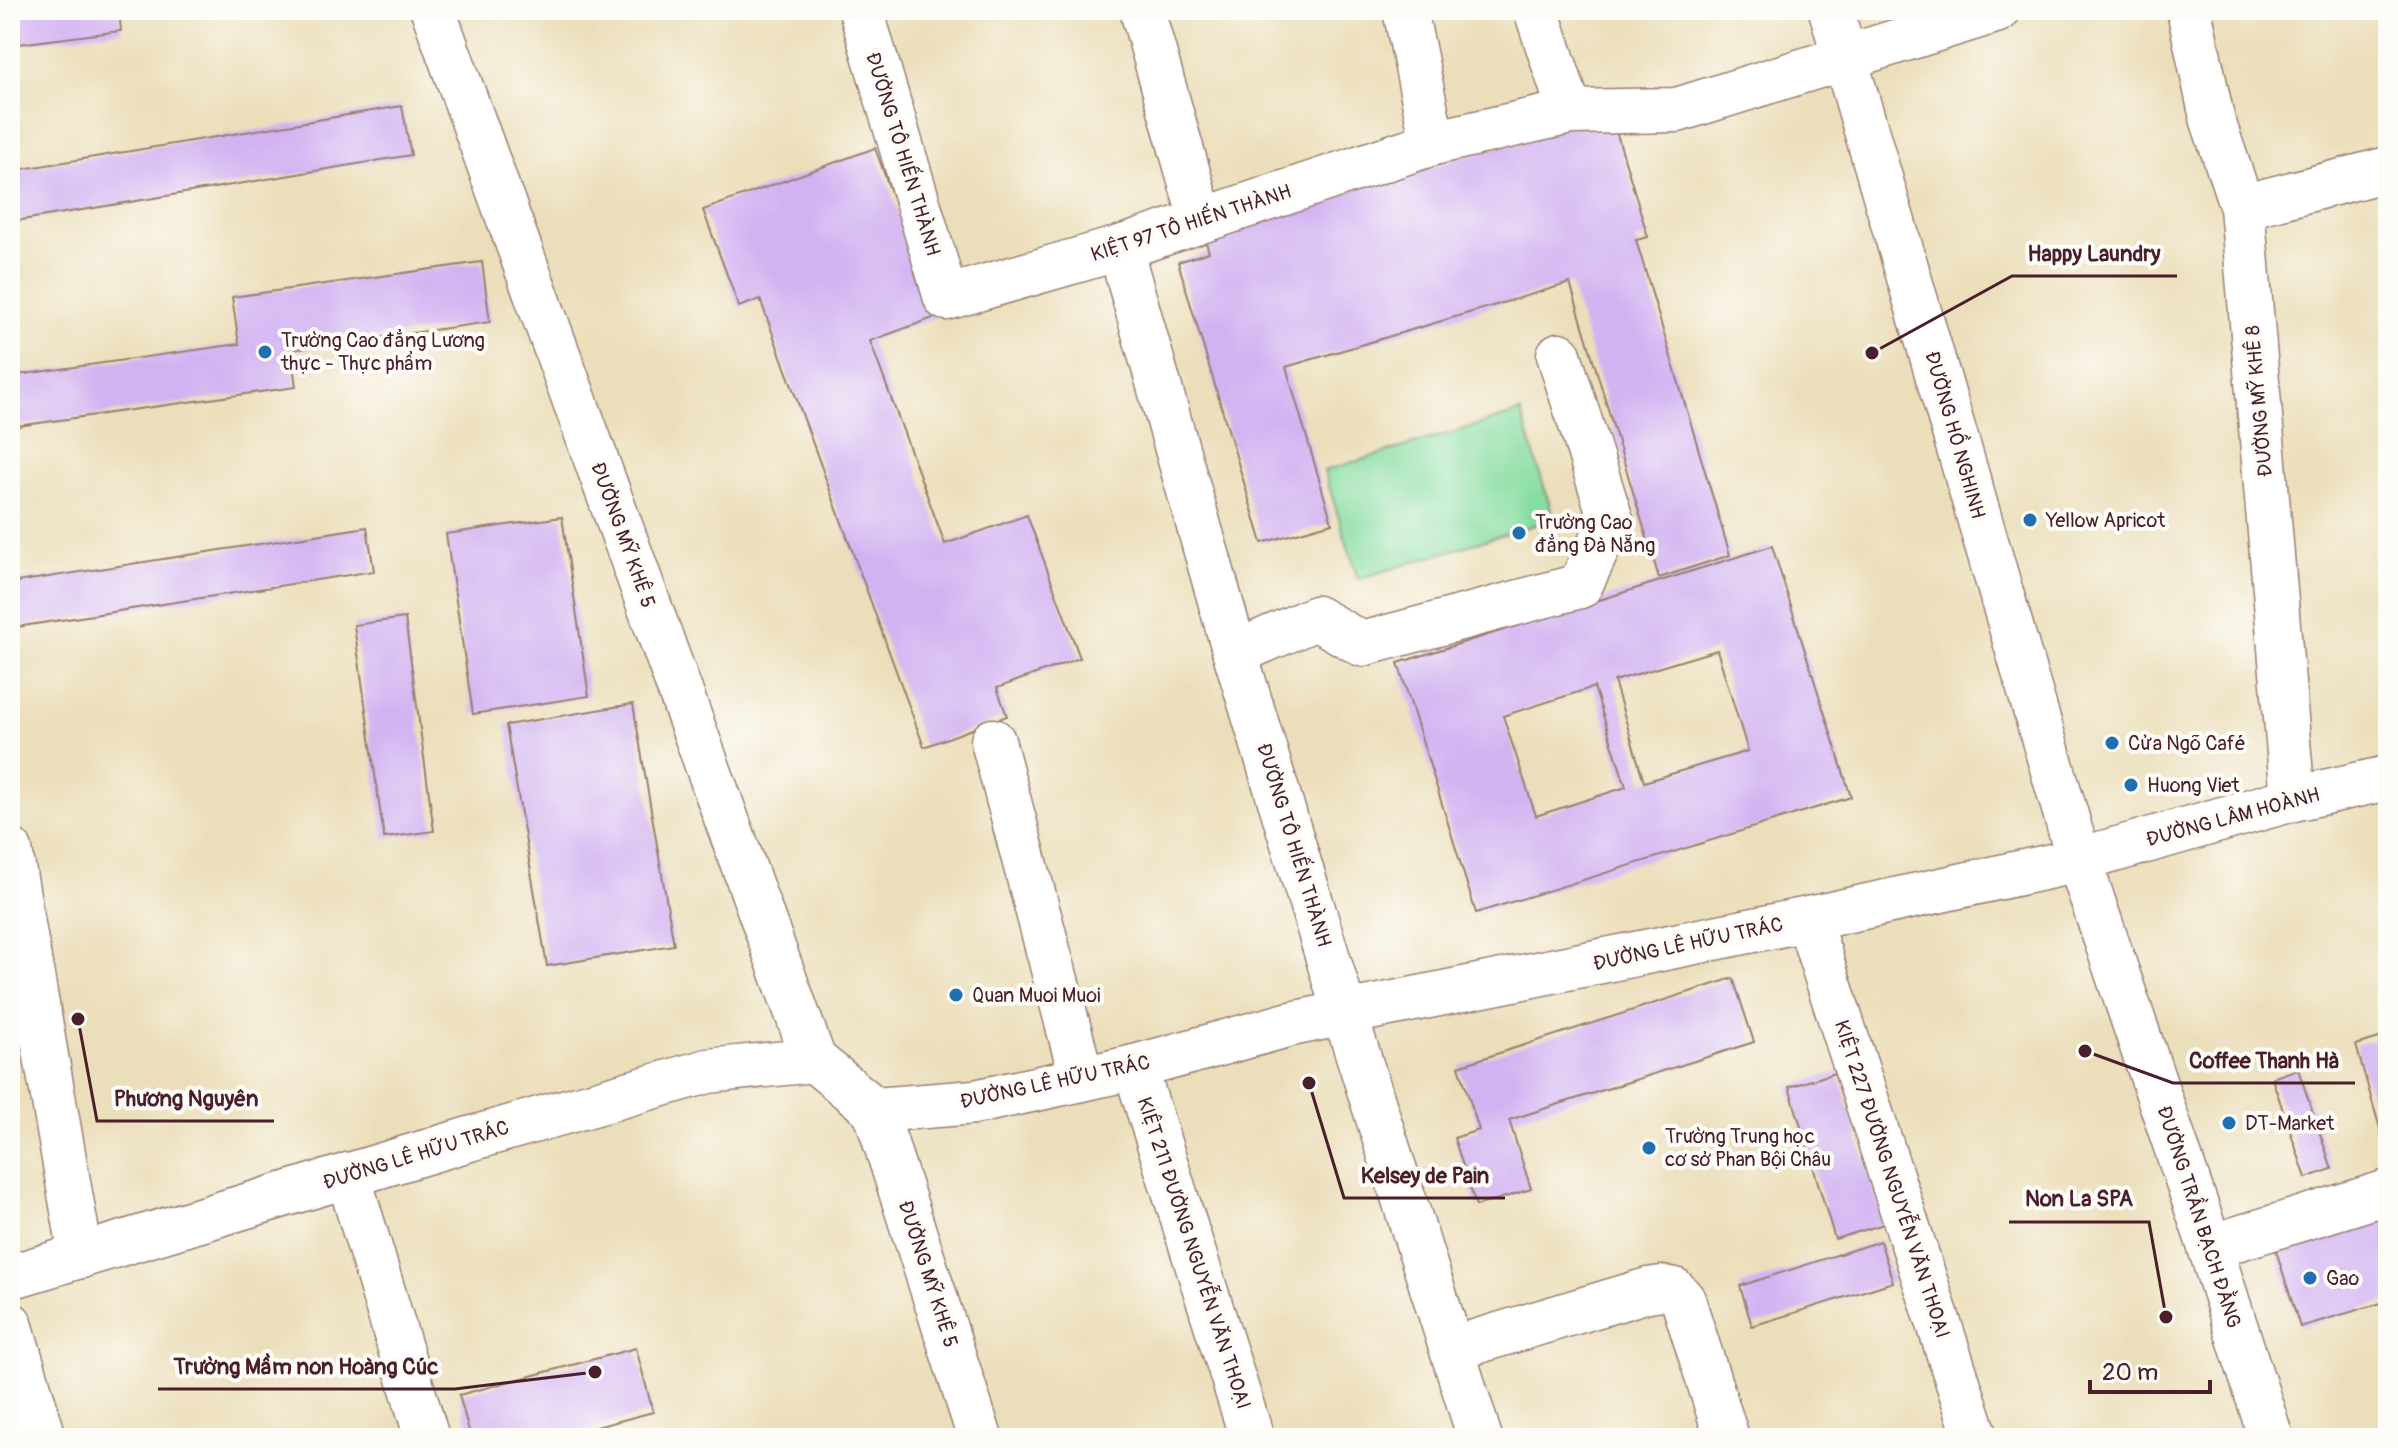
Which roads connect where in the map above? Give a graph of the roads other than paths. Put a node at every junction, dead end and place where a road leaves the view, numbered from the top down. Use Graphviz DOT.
graph roads {
  1 [pos="433,10"];
  2 [pos="861,10"];
  3 [pos="1142,10"];
  4 [pos="1405,10"];
  5 [pos="1536,10"];
  6 [pos="1831,10"];
  7 [pos="1998,10"];
  8 [pos="2189,10"];
  9 [pos="1844,56"];
  10 [pos="1570,112"];
  11 [pos="1433,143"];
  12 [pos="2388,169"];
  13 [pos="2242,207"];
  14 [pos="1201,219"];
  15 [pos="1120,248"];
  16 [pos="946,298"];
  17 [pos="1559,355"];
  18 [pos="1235,653"];
  19 [pos="993,741"];
  20 [pos="2388,778"];
  21 [pos="2293,799"];
  22 [pos="2079,860"];
  23 [pos="11,862"];
  24 [pos="1808,919"];
  25 [pos="1345,1014"];
  26 [pos="814,1060"];
  27 [pos="1135,1067"];
  28 [pos="1082,1079"];
  29 [pos="875,1110"];
  30 [pos="348,1175"];
  31 [pos="2388,1192"];
  32 [pos="2210,1247"];
  33 [pos="81,1256"];
  34 [pos="10,1277"];
  35 [pos="10,1324"];
  36 [pos="1452,1349"];
  37 [pos="44,1438"];
  38 [pos="427,1438"];
  39 [pos="980,1438"];
  40 [pos="1252,1438"];
  41 [pos="1480,1438"];
  42 [pos="1727,1438"];
  43 [pos="1976,1438"];
  44 [pos="2271,1438"];
  1 -- 26 [label="street, ĐƯỜNG MỸ KHÊ 5"];
  2 -- 16 [label="street, ĐƯỜNG TÔ HIẾN THÀNH"];
  3 -- 14 [label="street"];
  4 -- 11 [label="street"];
  5 -- 10 [label="street"];
  6 -- 9 [label="street, ĐƯỜNG HỒ NGHINH"];
  7 -- 9 [label="street, KIỆT 97 TÔ HIẾN THÀNH"];
  8 -- 13 [label="street, ĐƯỜNG MỸ KHÊ 8"];
  9 -- 10 [label="street, KIỆT 97 TÔ HIẾN THÀNH"];
  9 -- 22 [label="street, ĐƯỜNG HỒ NGHINH"];
  10 -- 11 [label="street, KIỆT 97 TÔ HIẾN THÀNH"];
  11 -- 14 [label="street, KIỆT 97 TÔ HIẾN THÀNH"];
  12 -- 13 [label="street"];
  13 -- 21 [label="street, ĐƯỜNG MỸ KHÊ 8"];
  14 -- 15 [label="street, KIỆT 97 TÔ HIẾN THÀNH"];
  15 -- 16 [label="street, KIỆT 97 TÔ HIẾN THÀNH"];
  15 -- 18 [label="street, ĐƯỜNG TÔ HIẾN THÀNH"];
  17 -- 18 [label="street"];
  18 -- 25 [label="street, ĐƯỜNG TÔ HIẾN THÀNH"];
  19 -- 28 [label="street"];
  20 -- 21 [label="street, ĐƯỜNG LÂM HOÀNH"];
  21 -- 22 [label="street, ĐƯỜNG LÂM HOÀNH"];
  22 -- 24 [label="street, ĐƯỜNG LÊ HỮU TRÁC"];
  22 -- 32 [label="street, ĐƯỜNG TRẦN BẠCH ĐẰNG"];
  23 -- 33 [label="street"];
  24 -- 25 [label="street, ĐƯỜNG LÊ HỮU TRÁC"];
  24 -- 43 [label="street, KIỆT 227 ĐƯỜNG NGUYỄN VĂN THOẠI"];
  25 -- 27 [label="street, ĐƯỜNG LÊ HỮU TRÁC"];
  25 -- 36 [label="street, ĐƯỜNG TÔ HIẾN THÀNH"];
  26 -- 29 [label="street"];
  26 -- 30 [label="street, ĐƯỜNG LÊ HỮU TRÁC"];
  27 -- 28 [label="street, ĐƯỜNG LÊ HỮU TRÁC"];
  27 -- 40 [label="street, KIỆT 211 ĐƯỜNG NGUYỄN VĂN THOẠI"];
  28 -- 29 [label="street, ĐƯỜNG LÊ HỮU TRÁC"];
  29 -- 39 [label="street, ĐƯỜNG MỸ KHÊ 5"];
  30 -- 33 [label="street, ĐƯỜNG LÊ HỮU TRÁC"];
  30 -- 38 [label="street"];
  31 -- 32 [label="street"];
  32 -- 44 [label="street, ĐƯỜNG TRẦN BẠCH ĐẰNG"];
  33 -- 34 [label="street, ĐƯỜNG LÊ HỮU TRÁC"];
  35 -- 37 [label="street"];
  36 -- 41 [label="street, ĐƯỜNG TÔ HIẾN THÀNH"];
  36 -- 42 [label="street"];
}
